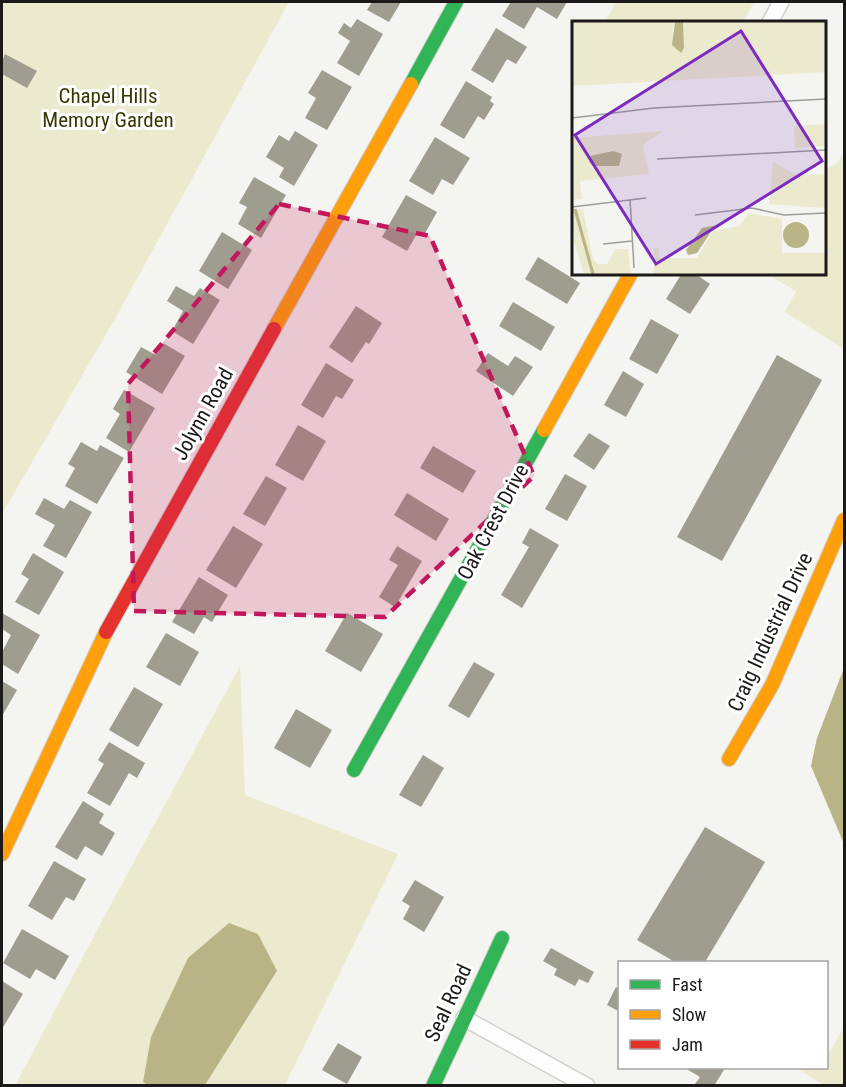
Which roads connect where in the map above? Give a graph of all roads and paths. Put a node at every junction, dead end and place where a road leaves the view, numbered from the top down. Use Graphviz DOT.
graph roads {
  1 [pos="456,2"];
  2 [pos="781,2"];
  3 [pos="771,21"];
  4 [pos="630,274"];
  5 [pos="844,520"];
  6 [pos="729,759"];
  7 [pos="354,770"];
  8 [pos="2,854"];
  9 [pos="502,939"];
  10 [pos="464,1018"];
  11 [pos="433,1086"];
  12 [pos="587,1086"];
  1 -- 8 [label="street, Jolynn Road"];
  2 -- 3 [label="street"];
  4 -- 7 [label="street, Oak Crest Drive"];
  5 -- 6 [label="street, Craig Industrial Drive"];
  9 -- 10 [label="street, Seal Road"];
  10 -- 11 [label="street, Seal Road"];
  10 -- 12 [label="street"];
}
